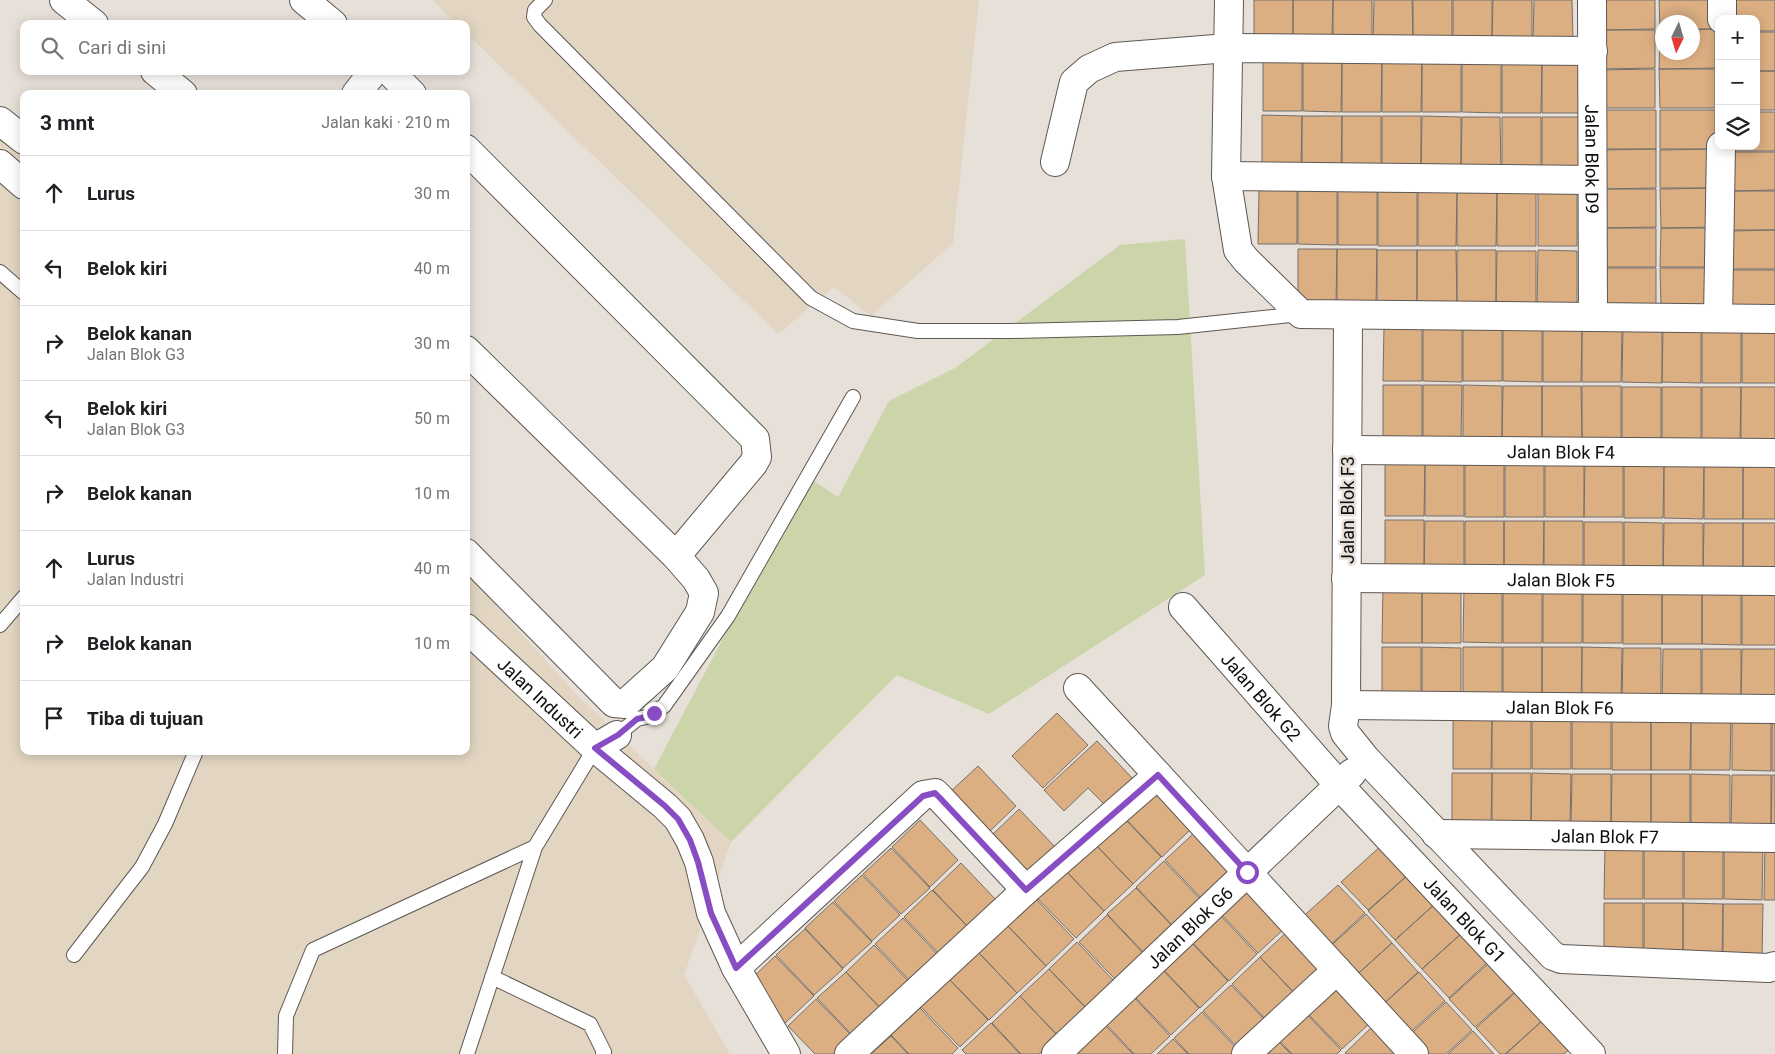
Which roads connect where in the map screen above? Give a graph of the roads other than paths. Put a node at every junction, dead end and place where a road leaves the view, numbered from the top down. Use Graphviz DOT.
graph roads {
  1 [pos="64,0"];
  2 [pos="304,0"];
  3 [pos="545,0"];
  4 [pos="1229,0"];
  5 [pos="1592,0"];
  6 [pos="1722,0"];
  7 [pos="1722,15"];
  8 [pos="89,20"];
  9 [pos="328,20"];
  10 [pos="1228,48"];
  11 [pos="1592,50"];
  12 [pos="160,75"];
  13 [pos="371,75"];
  14 [pos="393,75"];
  15 [pos="178,90"];
  16 [pos="359,90"];
  17 [pos="408,90"];
  18 [pos="0,120"];
  19 [pos="20,137"];
  20 [pos="1720,150"];
  21 [pos="470,152"];
  22 [pos="1055,162"];
  23 [pos="0,164"];
  24 [pos="1226,176"];
  25 [pos="1592,180"];
  26 [pos="20,182"];
  27 [pos="0,272"];
  28 [pos="20,290"];
  29 [pos="1301,314"];
  30 [pos="1348,315"];
  31 [pos="1593,317"];
  32 [pos="1718,318"];
  33 [pos="1775,319"];
  34 [pos="470,354"];
  35 [pos="853,397"];
  36 [pos="1347,450"];
  37 [pos="1775,453"];
  38 [pos="676,556"];
  39 [pos="470,557"];
  40 [pos="1346,578"];
  41 [pos="1775,581"];
  42 [pos="20,602"];
  43 [pos="1183,607"];
  44 [pos="0,625"];
  45 [pos="470,631"];
  46 [pos="1078,688"];
  47 [pos="1346,705"];
  48 [pos="1775,708"];
  49 [pos="606,742"];
  50 [pos="194,755"];
  51 [pos="1366,759"];
  52 [pos="1158,775"];
  53 [pos="1338,786"];
  54 [pos="1436,834"];
  55 [pos="1775,838"];
  56 [pos="536,847"];
  57 [pos="1247,872"];
  58 [pos="1026,890"];
  59 [pos="74,955"];
  60 [pos="1775,966"];
  61 [pos="736,968"];
  62 [pos="1337,970"];
  63 [pos="492,977"];
  64 [pos="285,1054"];
  65 [pos="467,1054"];
  66 [pos="604,1054"];
  67 [pos="786,1054"];
  68 [pos="848,1054"];
  69 [pos="1056,1054"];
  70 [pos="1246,1054"];
  71 [pos="1414,1054"];
  72 [pos="1591,1054"];
  1 -- 8 [label="street"];
  2 -- 9 [label="street"];
  3 -- 29 [label="lane"];
  4 -- 10 [label="street"];
  5 -- 11 [label="street, Jalan Blok D9"];
  6 -- 7 [label="street"];
  10 -- 11 [label="street"];
  10 -- 22 [label="street"];
  10 -- 24 [label="street"];
  11 -- 25 [label="street, Jalan Blok D9"];
  12 -- 15 [label="street"];
  13 -- 16 [label="street"];
  14 -- 17 [label="street"];
  18 -- 19 [label="street"];
  20 -- 32 [label="street"];
  21 -- 38 [label="street"];
  23 -- 26 [label="street"];
  24 -- 25 [label="street"];
  24 -- 29 [label="street"];
  25 -- 31 [label="street, Jalan Blok D9"];
  27 -- 28 [label="lane"];
  29 -- 30 [label="street"];
  30 -- 31 [label="street"];
  30 -- 36 [label="street, Jalan Blok F3"];
  31 -- 32 [label="street"];
  32 -- 33 [label="street"];
  34 -- 38 [label="street"];
  35 -- 49 [label="lane"];
  36 -- 37 [label="street, Jalan Blok F4"];
  36 -- 40 [label="street, Jalan Blok F3"];
  38 -- 39 [label="street"];
  40 -- 41 [label="street, Jalan Blok F5"];
  40 -- 47 [label="street, Jalan Blok F3"];
  42 -- 44 [label="lane"];
  43 -- 53 [label="street, Jalan Blok G2"];
  45 -- 49 [label="street, Jalan Industri"];
  46 -- 52 [label="street"];
  47 -- 48 [label="street, Jalan Blok F6"];
  47 -- 51 [label="street, Jalan Blok F3"];
  49 -- 56 [label="lane"];
  49 -- 61 [label="street, Jalan Industri"];
  50 -- 59 [label="lane"];
  51 -- 53 [label="street, Jalan Blok G6"];
  51 -- 54 [label="street, Jalan Blok F3"];
  52 -- 57 [label="street"];
  52 -- 58 [label="street"];
  53 -- 57 [label="street, Jalan Blok G6"];
  53 -- 72 [label="street, Jalan Blok G1"];
  54 -- 55 [label="street, Jalan Blok F7"];
  54 -- 60 [label="street, Jalan Blok F3"];
  56 -- 63 [label="lane"];
  56 -- 64 [label="lane"];
  57 -- 62 [label="street"];
  57 -- 69 [label="street, Jalan Blok G6"];
  58 -- 61 [label="street"];
  58 -- 68 [label="street"];
  61 -- 67 [label="street, Jalan Industri"];
  62 -- 70 [label="street"];
  62 -- 71 [label="street"];
  63 -- 65 [label="lane"];
  63 -- 66 [label="lane"];
}
